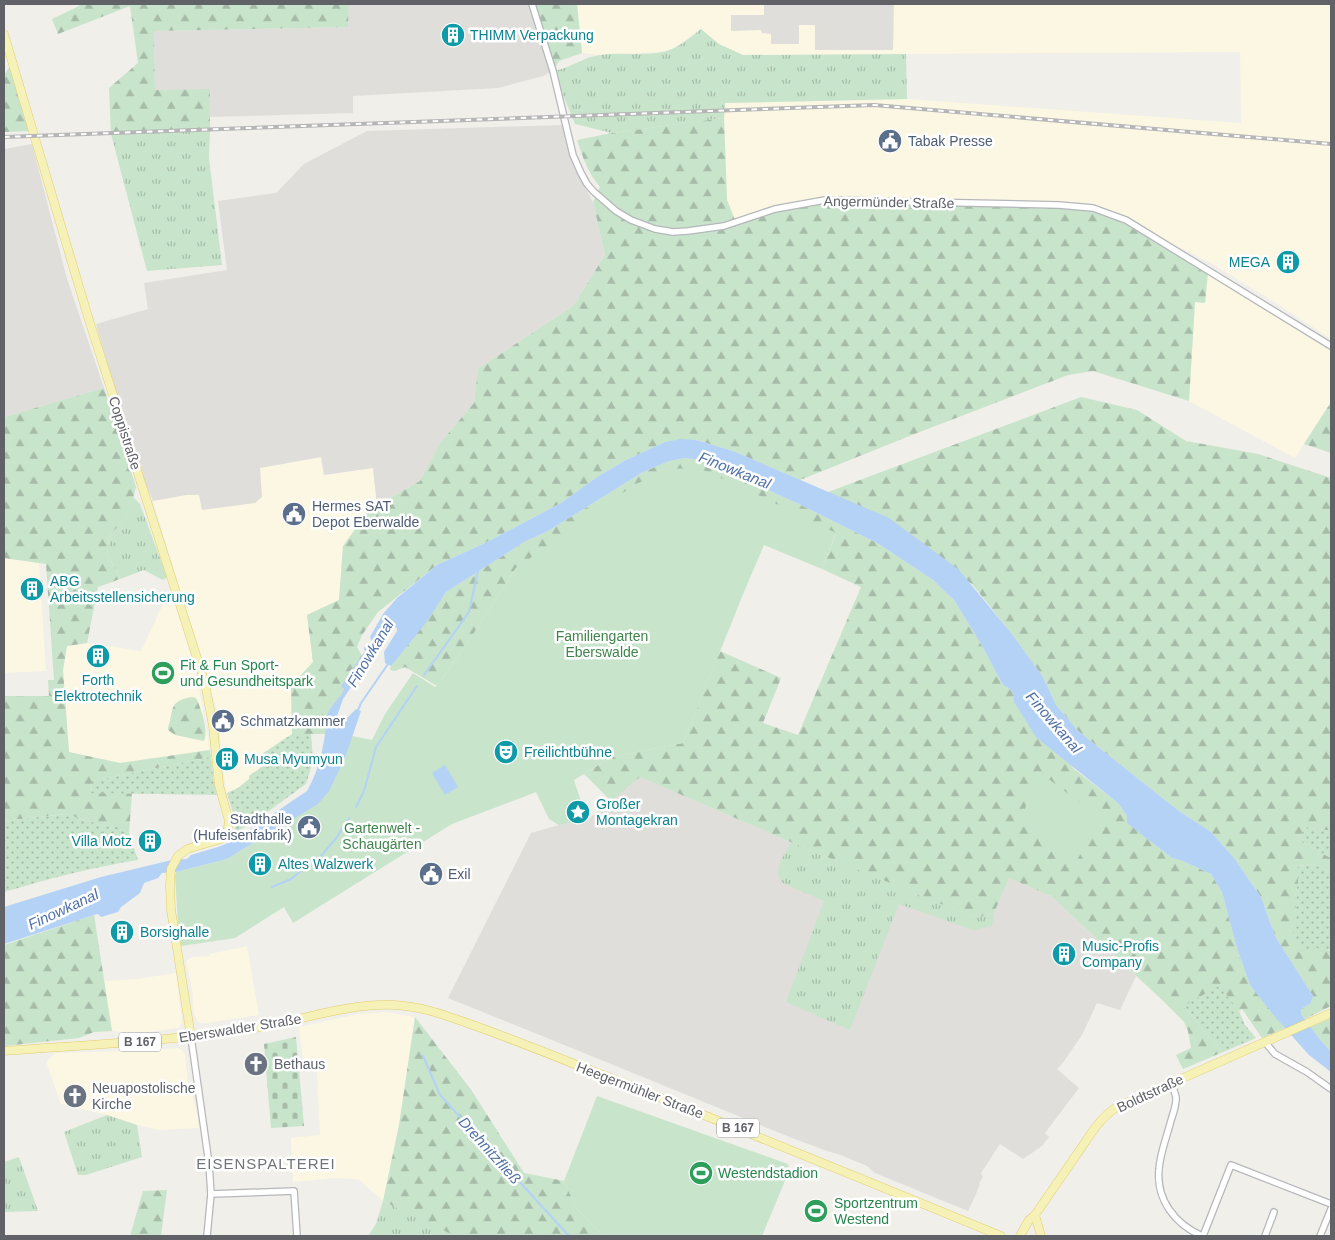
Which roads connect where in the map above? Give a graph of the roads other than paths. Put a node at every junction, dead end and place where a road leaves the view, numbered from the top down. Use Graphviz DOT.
graph roads {
  1 [pos="532,4"];
  2 [pos="4,34"];
  3 [pos="1331,346"];
  4 [pos="416,1008"];
  5 [pos="1331,1013"];
  6 [pos="191,1037"];
  7 [pos="1265,1042"];
  8 [pos="4,1051"];
  9 [pos="1171,1083"];
  10 [pos="1331,1089"];
  11 [pos="211,1194"];
  12 [pos="1331,1204"];
  13 [pos="1331,1208"];
  14 [pos="1274,1212"];
  15 [pos="1035,1215"];
  16 [pos="207,1236"];
  17 [pos="296,1236"];
  18 [pos="1000,1236"];
  19 [pos="1020,1236"];
  20 [pos="1041,1236"];
  21 [pos="1203,1236"];
  22 [pos="1265,1236"];
  23 [pos="1320,1236"];
  1 -- 3 [label="street, Angermünder Straße"];
  2 -- 6 [label="main road, Coppistraße"];
  4 -- 6 [label="main road, Eberswalder Straße / B 167"];
  4 -- 18 [label="main road, Heegermühler Straße / B 167"];
  5 -- 7 [label="main road, Boldtstraße"];
  6 -- 8 [label="main road, Eberswalder Straße / B 167"];
  6 -- 11 [label="street"];
  7 -- 9 [label="main road, Boldtstraße"];
  7 -- 10 [label="street"];
  9 -- 15 [label="main road, Boldtstraße"];
  9 -- 21 [label="street"];
  11 -- 16 [label="street"];
  11 -- 17 [label="street"];
  12 -- 21 [label="street"];
  13 -- 23 [label="street"];
  14 -- 22 [label="street"];
  15 -- 19 [label="main road, Boldtstraße"];
  15 -- 20 [label="main road"];
}
